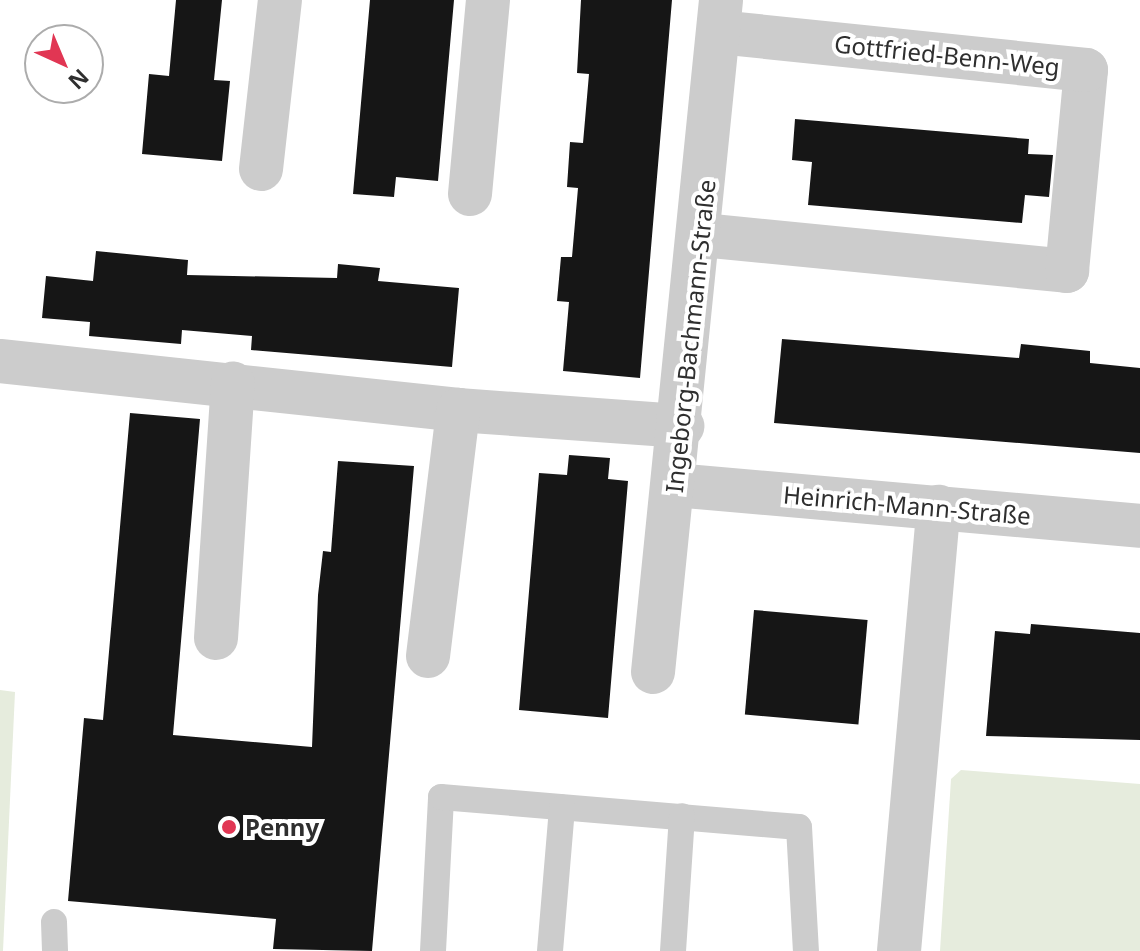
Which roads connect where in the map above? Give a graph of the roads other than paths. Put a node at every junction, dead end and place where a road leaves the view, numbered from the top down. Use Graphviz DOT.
graph roads {
  1 [pos="280,0"];
  2 [pos="488,0"];
  3 [pos="720,16"];
  4 [pos="261,169"];
  5 [pos="470,194"];
  6 [pos="702,235"];
  7 [pos="0,361"];
  8 [pos="233,384"];
  9 [pos="458,410"];
  10 [pos="682,426"];
  11 [pos="674,485"];
  12 [pos="939,507"];
  13 [pos="1140,526"];
  14 [pos="216,638"];
  15 [pos="428,656"];
  16 [pos="653,672"];
  17 [pos="562,807"];
  18 [pos="682,816"];
  19 [pos="54,922"];
  20 [pos="55,951"];
  21 [pos="433,951"];
  22 [pos="550,951"];
  23 [pos="673,951"];
  24 [pos="806,951"];
  25 [pos="899,951"];
  1 -- 4 [label="street"];
  2 -- 5 [label="street"];
  3 -- 6 [label="street, Ingeborg-Bachmann-Straße"];
  3 -- 6 [label="street, Gottfried-Benn-Weg"];
  6 -- 10 [label="street, Ingeborg-Bachmann-Straße"];
  7 -- 8 [label="street"];
  8 -- 9 [label="street"];
  8 -- 14 [label="street"];
  9 -- 10 [label="street"];
  9 -- 15 [label="street"];
  10 -- 11 [label="street, Ingeborg-Bachmann-Straße"];
  11 -- 12 [label="street, Heinrich-Mann-Straße"];
  11 -- 16 [label="street, Ingeborg-Bachmann-Straße"];
  12 -- 13 [label="street, Heinrich-Mann-Straße"];
  12 -- 25 [label="street"];
  17 -- 18 [label="lane"];
  17 -- 21 [label="lane"];
  17 -- 22 [label="lane"];
  18 -- 23 [label="lane"];
  18 -- 24 [label="lane"];
  19 -- 20 [label="lane"];
}
